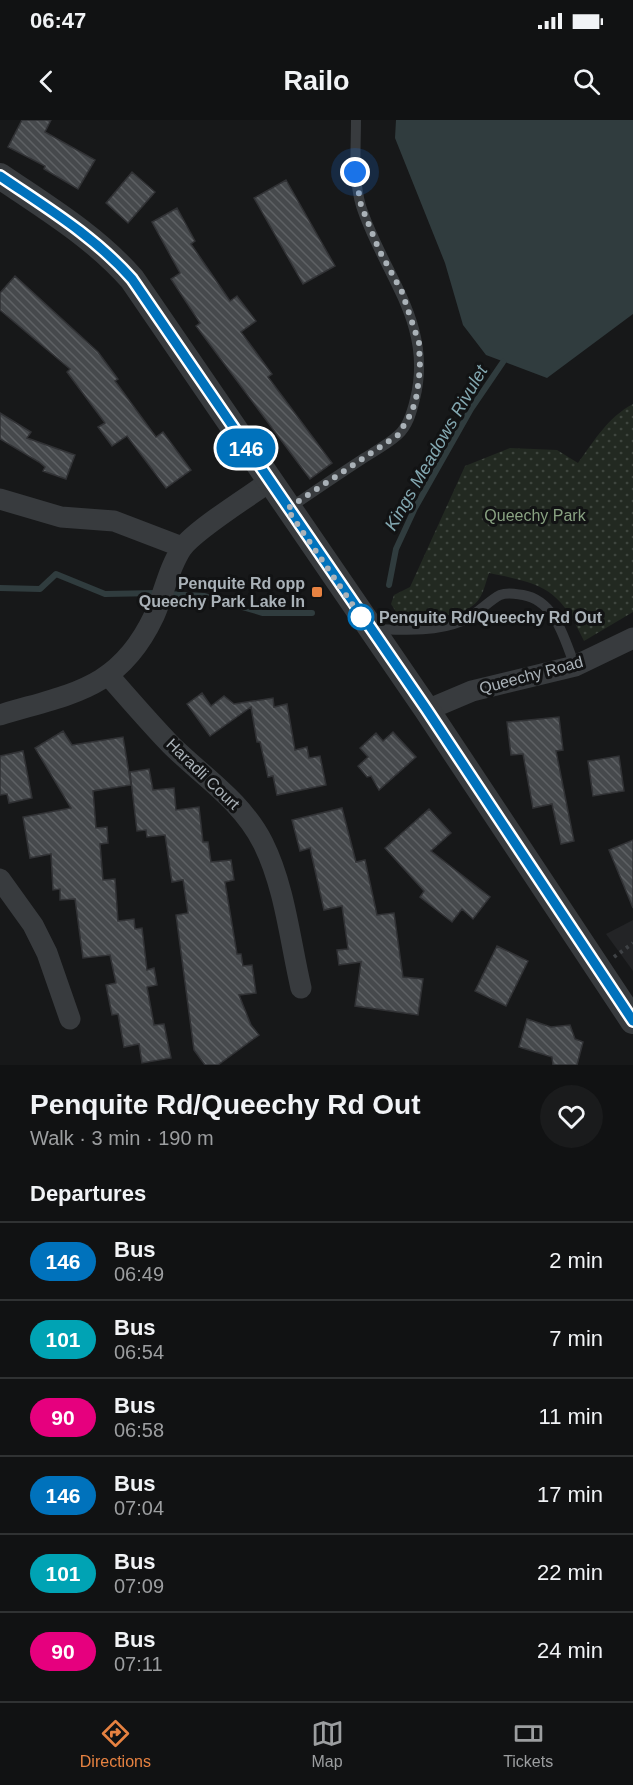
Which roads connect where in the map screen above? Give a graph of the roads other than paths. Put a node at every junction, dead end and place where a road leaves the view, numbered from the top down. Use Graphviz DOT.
graph roads {
  1 [pos="356,120"];
  2 [pos="0,176"];
  3 [pos="269,482"];
  4 [pos="0,499"];
  5 [pos="287,509"];
  6 [pos="182,547"];
  7 [pos="369,629"];
  8 [pos="633,638"];
  9 [pos="574,666"];
  10 [pos="109,676"];
  11 [pos="427,710"];
  12 [pos="0,715"];
  13 [pos="0,879"];
  14 [pos="302,988"];
  15 [pos="70,1018"];
  16 [pos="633,1021"];
  1 -- 5 [label="lane"];
  2 -- 3 [label="street"];
  3 -- 5 [label="street"];
  3 -- 6 [label="street"];
  4 -- 6 [label="street"];
  5 -- 7 [label="street"];
  6 -- 10 [label="street"];
  7 -- 9 [label="lane"];
  7 -- 11 [label="street"];
  8 -- 9 [label="street, Queechy Road"];
  9 -- 11 [label="street, Queechy Road"];
  10 -- 12 [label="street"];
  10 -- 14 [label="street, Haradli Court"];
  11 -- 16 [label="street"];
  13 -- 15 [label="street"];
}
